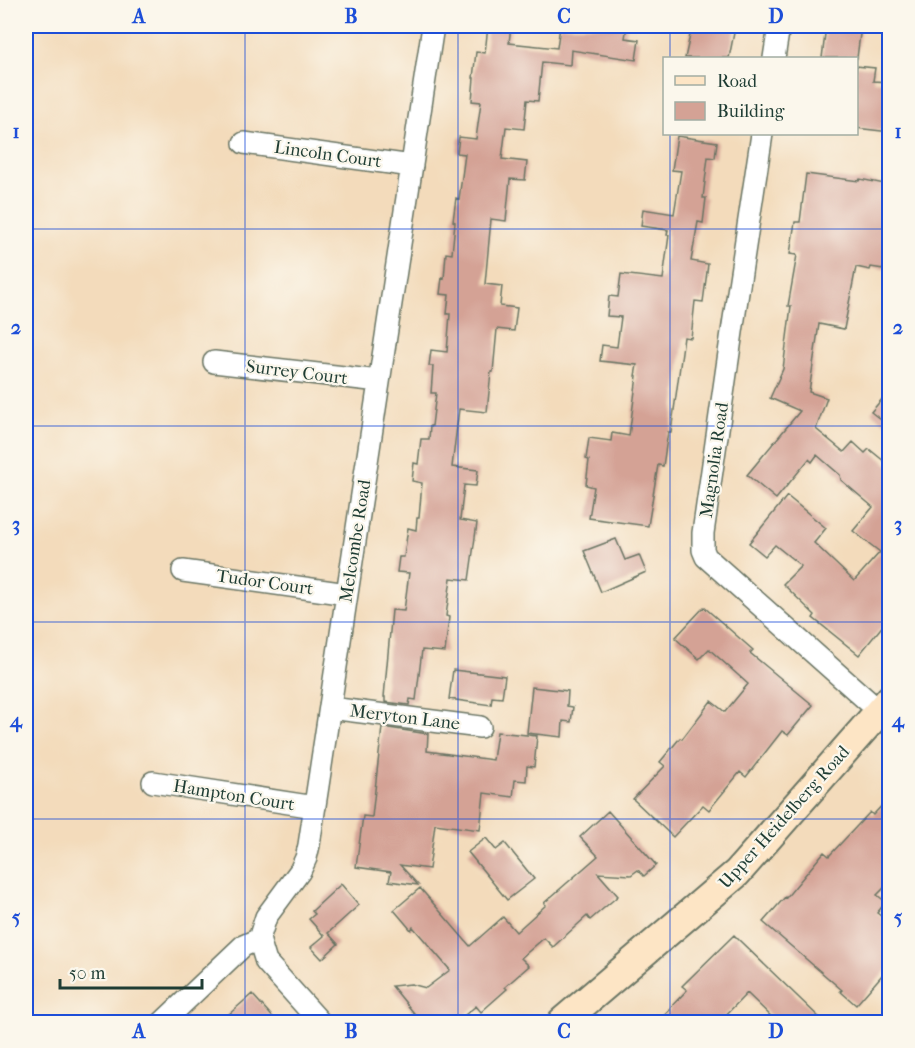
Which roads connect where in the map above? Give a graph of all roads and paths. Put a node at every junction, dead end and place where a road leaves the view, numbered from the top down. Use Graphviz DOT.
graph roads {
  1 [pos="433,26"];
  2 [pos="779,26"];
  3 [pos="774,57"];
  4 [pos="762,135"];
  5 [pos="244,143"];
  6 [pos="412,166"];
  7 [pos="214,362"];
  8 [pos="380,381"];
  9 [pos="183,571"];
  10 [pos="347,594"];
  11 [pos="884,705"];
  12 [pos="330,708"];
  13 [pos="480,727"];
  14 [pos="153,782"];
  15 [pos="315,807"];
  16 [pos="259,939"];
  17 [pos="163,1023"];
  18 [pos="320,1023"];
  19 [pos="562,1023"];
  1 -- 6 [label="street, Melcombe Road"];
  2 -- 3 [label="street"];
  4 -- 11 [label="street, Magnolia Road"];
  5 -- 6 [label="street, Lincoln Court"];
  6 -- 8 [label="street, Melcombe Road"];
  7 -- 8 [label="street, Surrey Court"];
  8 -- 10 [label="street, Melcombe Road"];
  9 -- 10 [label="street, Tudor Court"];
  10 -- 12 [label="street, Melcombe Road"];
  11 -- 19 [label="main road, Upper Heidelberg Road"];
  12 -- 13 [label="street, Meryton Lane"];
  12 -- 15 [label="street, Melcombe Road"];
  14 -- 15 [label="street, Hampton Court"];
  15 -- 16 [label="street, Melcombe Road"];
  16 -- 17 [label="street"];
  16 -- 18 [label="street"];
}
